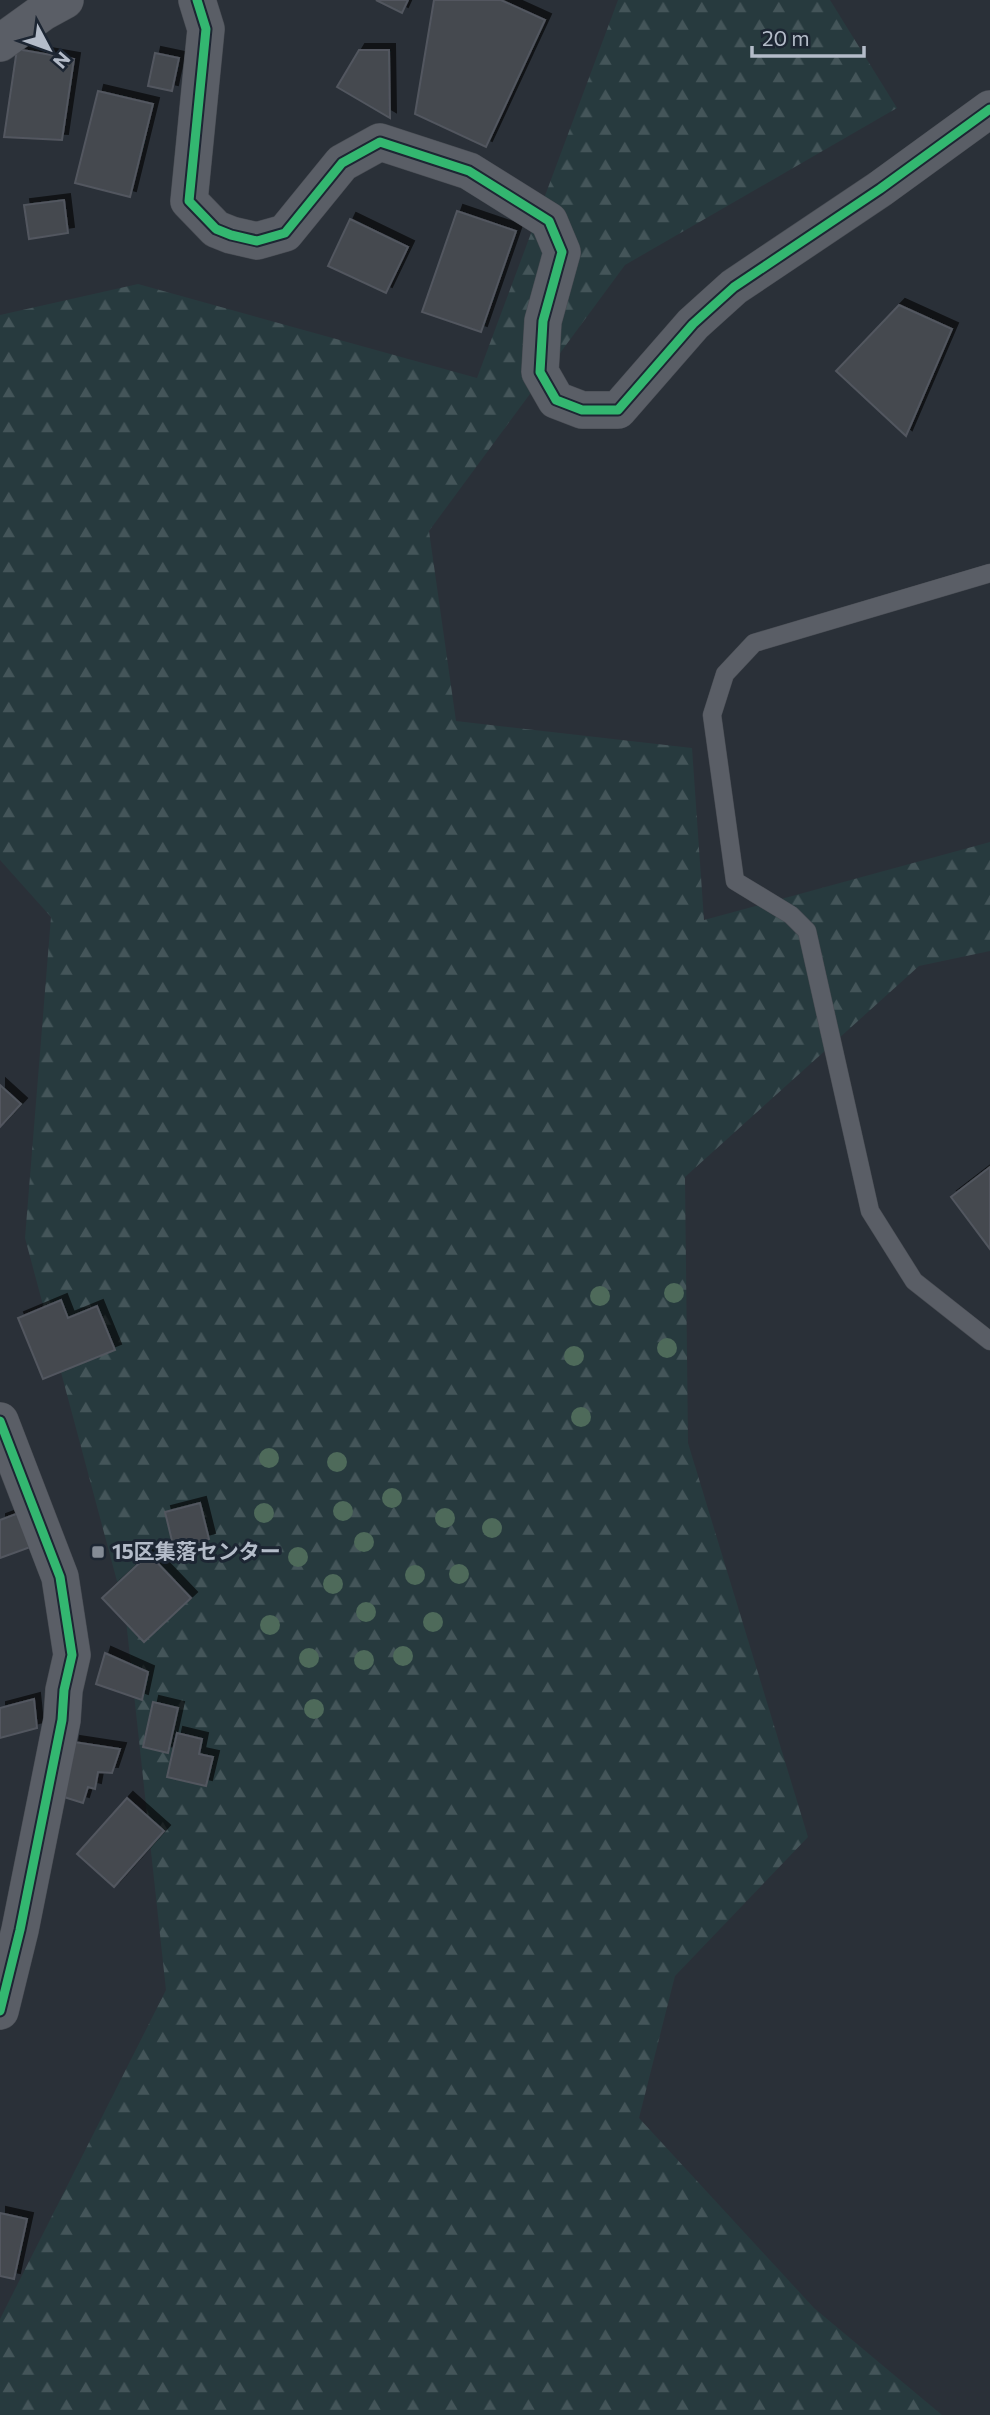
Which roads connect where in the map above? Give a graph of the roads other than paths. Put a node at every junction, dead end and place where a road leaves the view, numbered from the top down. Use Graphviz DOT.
graph roads {
  1 [pos="65,0"];
  2 [pos="197,0"];
  3 [pos="0,43"];
  4 [pos="990,109"];
  5 [pos="990,573"];
  6 [pos="990,1341"];
  7 [pos="0,1421"];
  8 [pos="0,2011"];
  1 -- 3 [label="street"];
  2 -- 4 [label="street"];
  5 -- 6 [label="lane"];
  7 -- 8 [label="street"];
}
